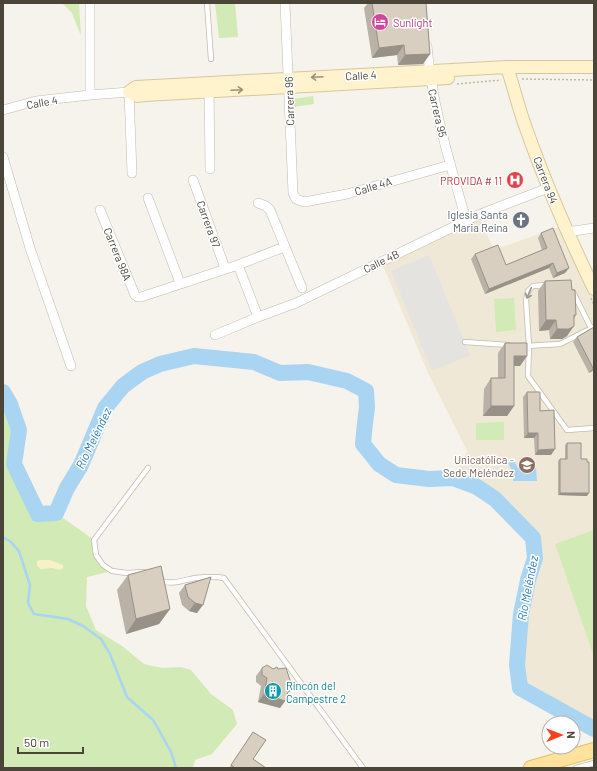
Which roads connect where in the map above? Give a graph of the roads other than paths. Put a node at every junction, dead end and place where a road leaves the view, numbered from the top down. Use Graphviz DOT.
graph roads {
  1 [pos="90,3"];
  2 [pos="207,3"];
  3 [pos="285,3"];
  4 [pos="426,35"];
  5 [pos="212,59"];
  6 [pos="594,68"];
  7 [pos="511,73"];
  8 [pos="430,76"];
  9 [pos="594,76"];
  10 [pos="288,83"];
  11 [pos="209,87"];
  12 [pos="129,92"];
  13 [pos="90,95"];
  14 [pos="3,110"];
  15 [pos="3,157"];
  16 [pos="450,165"];
  17 [pos="210,170"];
  18 [pos="132,174"];
  19 [pos="193,180"];
  20 [pos="548,188"];
  21 [pos="148,198"];
  22 [pos="296,199"];
  23 [pos="258,202"];
  24 [pos="100,210"];
  25 [pos="466,220"];
  26 [pos="594,228"];
  27 [pos="567,232"];
  28 [pos="284,247"];
  29 [pos="238,265"];
  30 [pos="225,268"];
  31 [pos="180,284"];
  32 [pos="555,284"];
  33 [pos="302,288"];
  34 [pos="594,289"];
  35 [pos="572,290"];
  36 [pos="258,316"];
  37 [pos="592,328"];
  38 [pos="215,335"];
  39 [pos="465,342"];
  40 [pos="513,345"];
  41 [pos="521,346"];
  42 [pos="529,346"];
  43 [pos="71,366"];
  44 [pos="594,428"];
  45 [pos="148,468"];
  46 [pos="149,574"];
  47 [pos="154,576"];
  48 [pos="587,760"];
  49 [pos="363,768"];
  50 [pos="531,768"];
  51 [pos="559,768"];
  1 -- 13 [label="street"];
  2 -- 5 [label="lane"];
  3 -- 10 [label="street, Carrera 96"];
  4 -- 8 [label="street, Carrera 95"];
  6 -- 7 [label="street, Calle 4"];
  7 -- 8 [label="street, Calle 4"];
  7 -- 9 [label="street, Calle 4"];
  7 -- 20 [label="street, Carrera 94"];
  8 -- 10 [label="street, Calle 4"];
  8 -- 16 [label="street, Carrera 95"];
  10 -- 11 [label="street, Calle 4"];
  10 -- 22 [label="street, Carrera 96"];
  11 -- 12 [label="street, Calle 4"];
  11 -- 17 [label="street"];
  12 -- 13 [label="street, Calle 4"];
  12 -- 18 [label="street"];
  13 -- 14 [label="street, Calle 4"];
  15 -- 43 [label="street"];
  16 -- 22 [label="street, Calle 4A"];
  16 -- 25 [label="street, Carrera 95"];
  19 -- 30 [label="street, Carrera 97"];
  20 -- 25 [label="street, Calle 4B"];
  20 -- 27 [label="street, Carrera 94"];
  21 -- 31 [label="street"];
  23 -- 28 [label="street"];
  24 -- 31 [label="street, Carrera 98A"];
  25 -- 36 [label="street, Calle 4B"];
  26 -- 27 [label="street"];
  27 -- 34 [label="street, Carrera 94"];
  28 -- 29 [label="street"];
  28 -- 33 [label="street"];
  29 -- 30 [label="street"];
  29 -- 36 [label="street"];
  30 -- 31 [label="street"];
  32 -- 42 [label="lane, one-way"];
  35 -- 37 [label="lane"];
  36 -- 38 [label="street, Calle 4B"];
  37 -- 42 [label="lane"];
  39 -- 40 [label="lane"];
  41 -- 42 [label="lane"];
  42 -- 44 [label="lane"];
  45 -- 46 [label="lane"];
  47 -- 49 [label="lane"];
  48 -- 50 [label="main road"];
  48 -- 51 [label="main road"];
}
